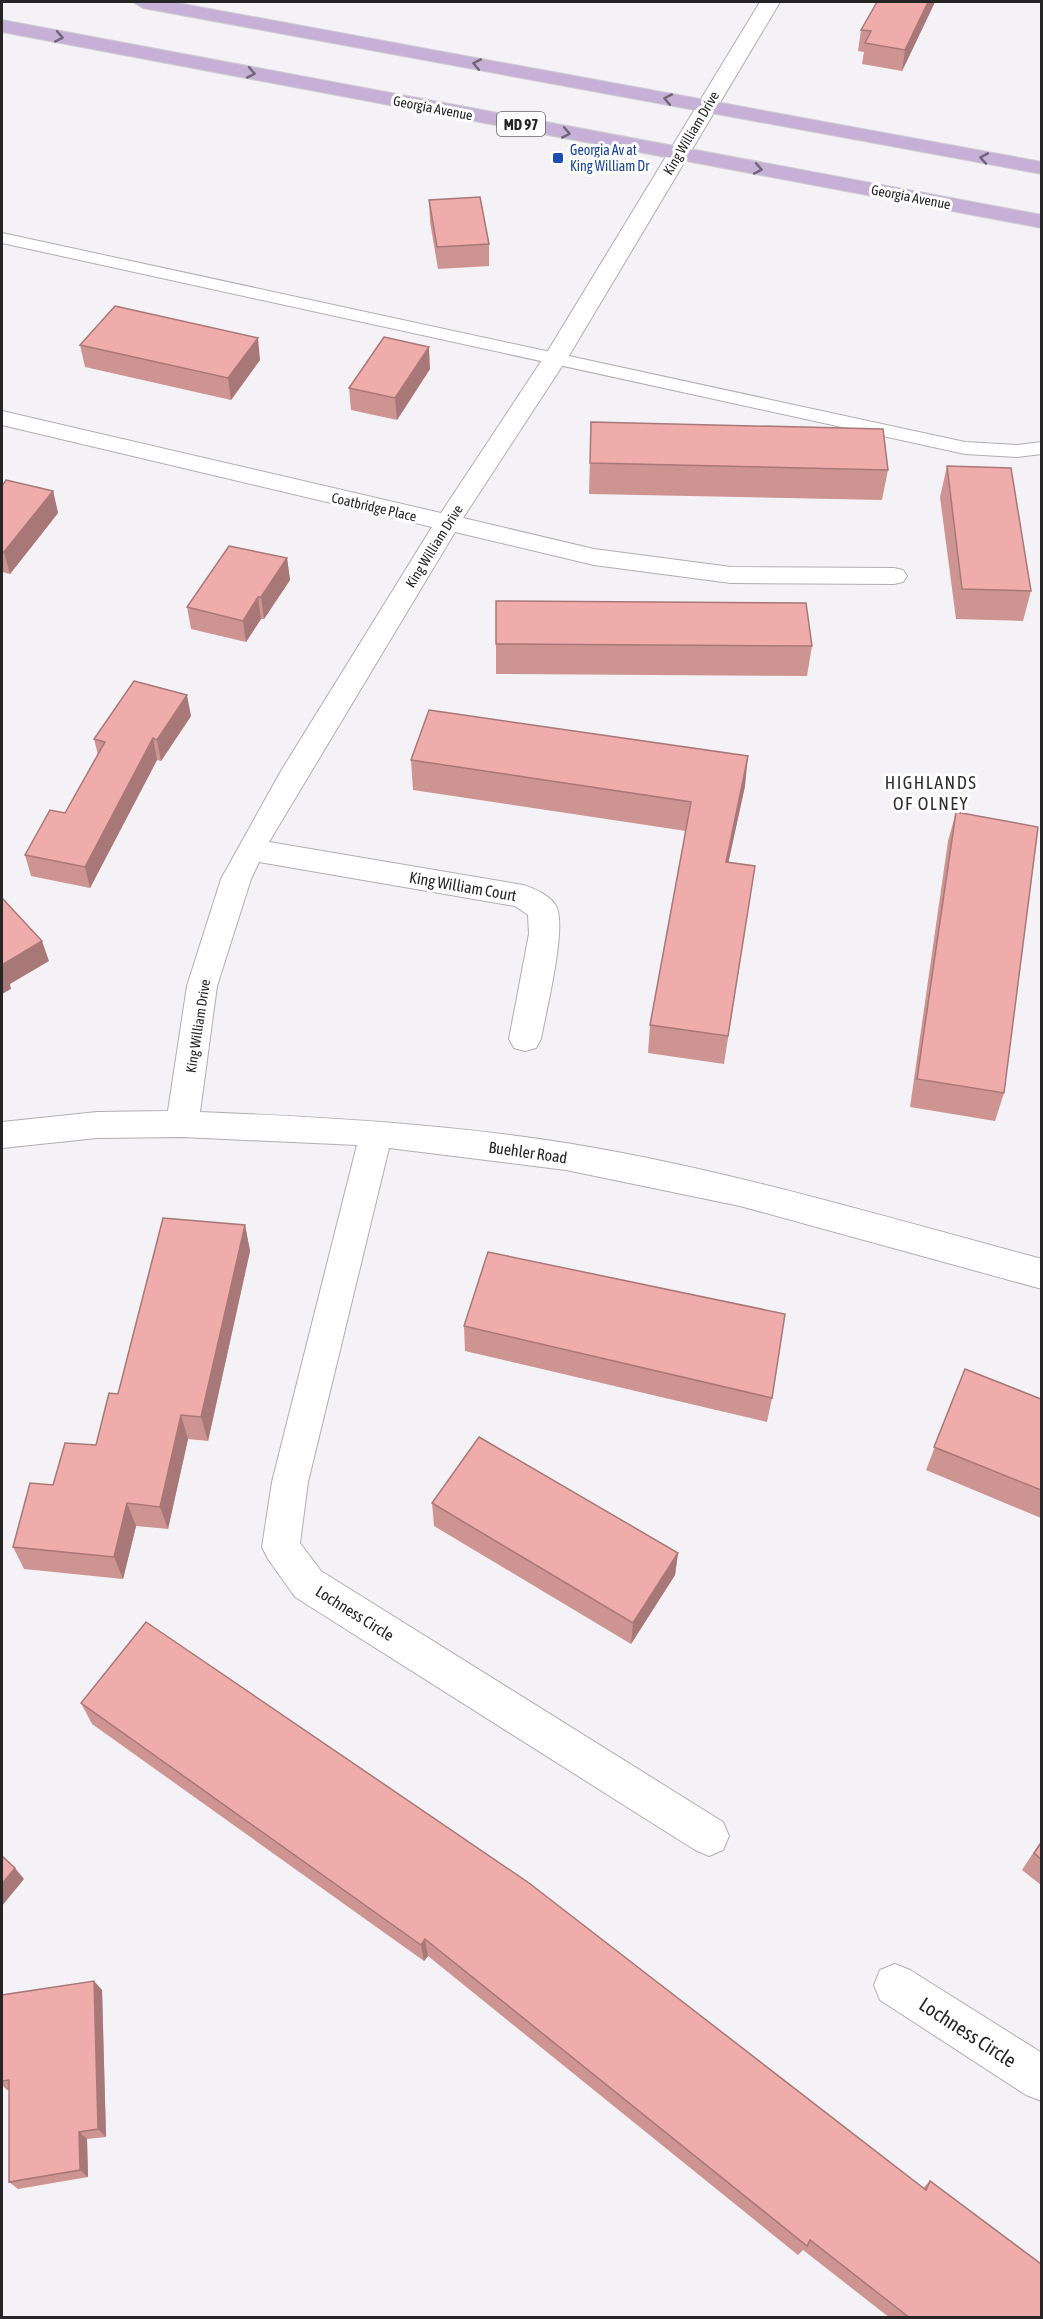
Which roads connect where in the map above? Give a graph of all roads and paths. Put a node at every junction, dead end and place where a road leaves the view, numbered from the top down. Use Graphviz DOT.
graph roads {
  1 [pos="143,2"];
  2 [pos="770,2"];
  3 [pos="2,26"];
  4 [pos="708,107"];
  5 [pos="680,154"];
  6 [pos="1041,168"];
  7 [pos="1041,222"];
  8 [pos="2,238"];
  9 [pos="554,360"];
  10 [pos="2,418"];
  11 [pos="1041,448"];
  12 [pos="447,524"];
  13 [pos="894,576"];
  14 [pos="250,850"];
  15 [pos="525,1040"];
  16 [pos="182,1124"];
  17 [pos="376,1132"];
  18 [pos="2,1135"];
  19 [pos="1041,1274"];
  20 [pos="710,1836"];
  21 [pos="895,1985"];
  22 [pos="1041,2079"];
  4 -- 1 [label="main road, one-way"];
  2 -- 4 [label="street, King William Drive"];
  3 -- 5 [label="main road, Georgia Avenue / MD 97, one-way"];
  4 -- 5 [label="street, King William Drive"];
  6 -- 4 [label="main road, one-way"];
  5 -- 7 [label="main road, Georgia Avenue / MD 97, one-way"];
  5 -- 9 [label="street, King William Drive"];
  8 -- 9 [label="lane"];
  9 -- 11 [label="lane"];
  9 -- 12 [label="street, King William Drive"];
  10 -- 12 [label="street, Coatbridge Place"];
  12 -- 13 [label="street, Coatbridge Place"];
  12 -- 14 [label="street, King William Drive"];
  14 -- 15 [label="street, King William Court"];
  14 -- 16 [label="street, King William Drive"];
  16 -- 17 [label="street, Buehler Road"];
  16 -- 18 [label="street, Buehler Road"];
  17 -- 19 [label="street, Buehler Road"];
  17 -- 20 [label="street, Lochness Circle"];
  21 -- 22 [label="street, Lochness Circle"];
}
